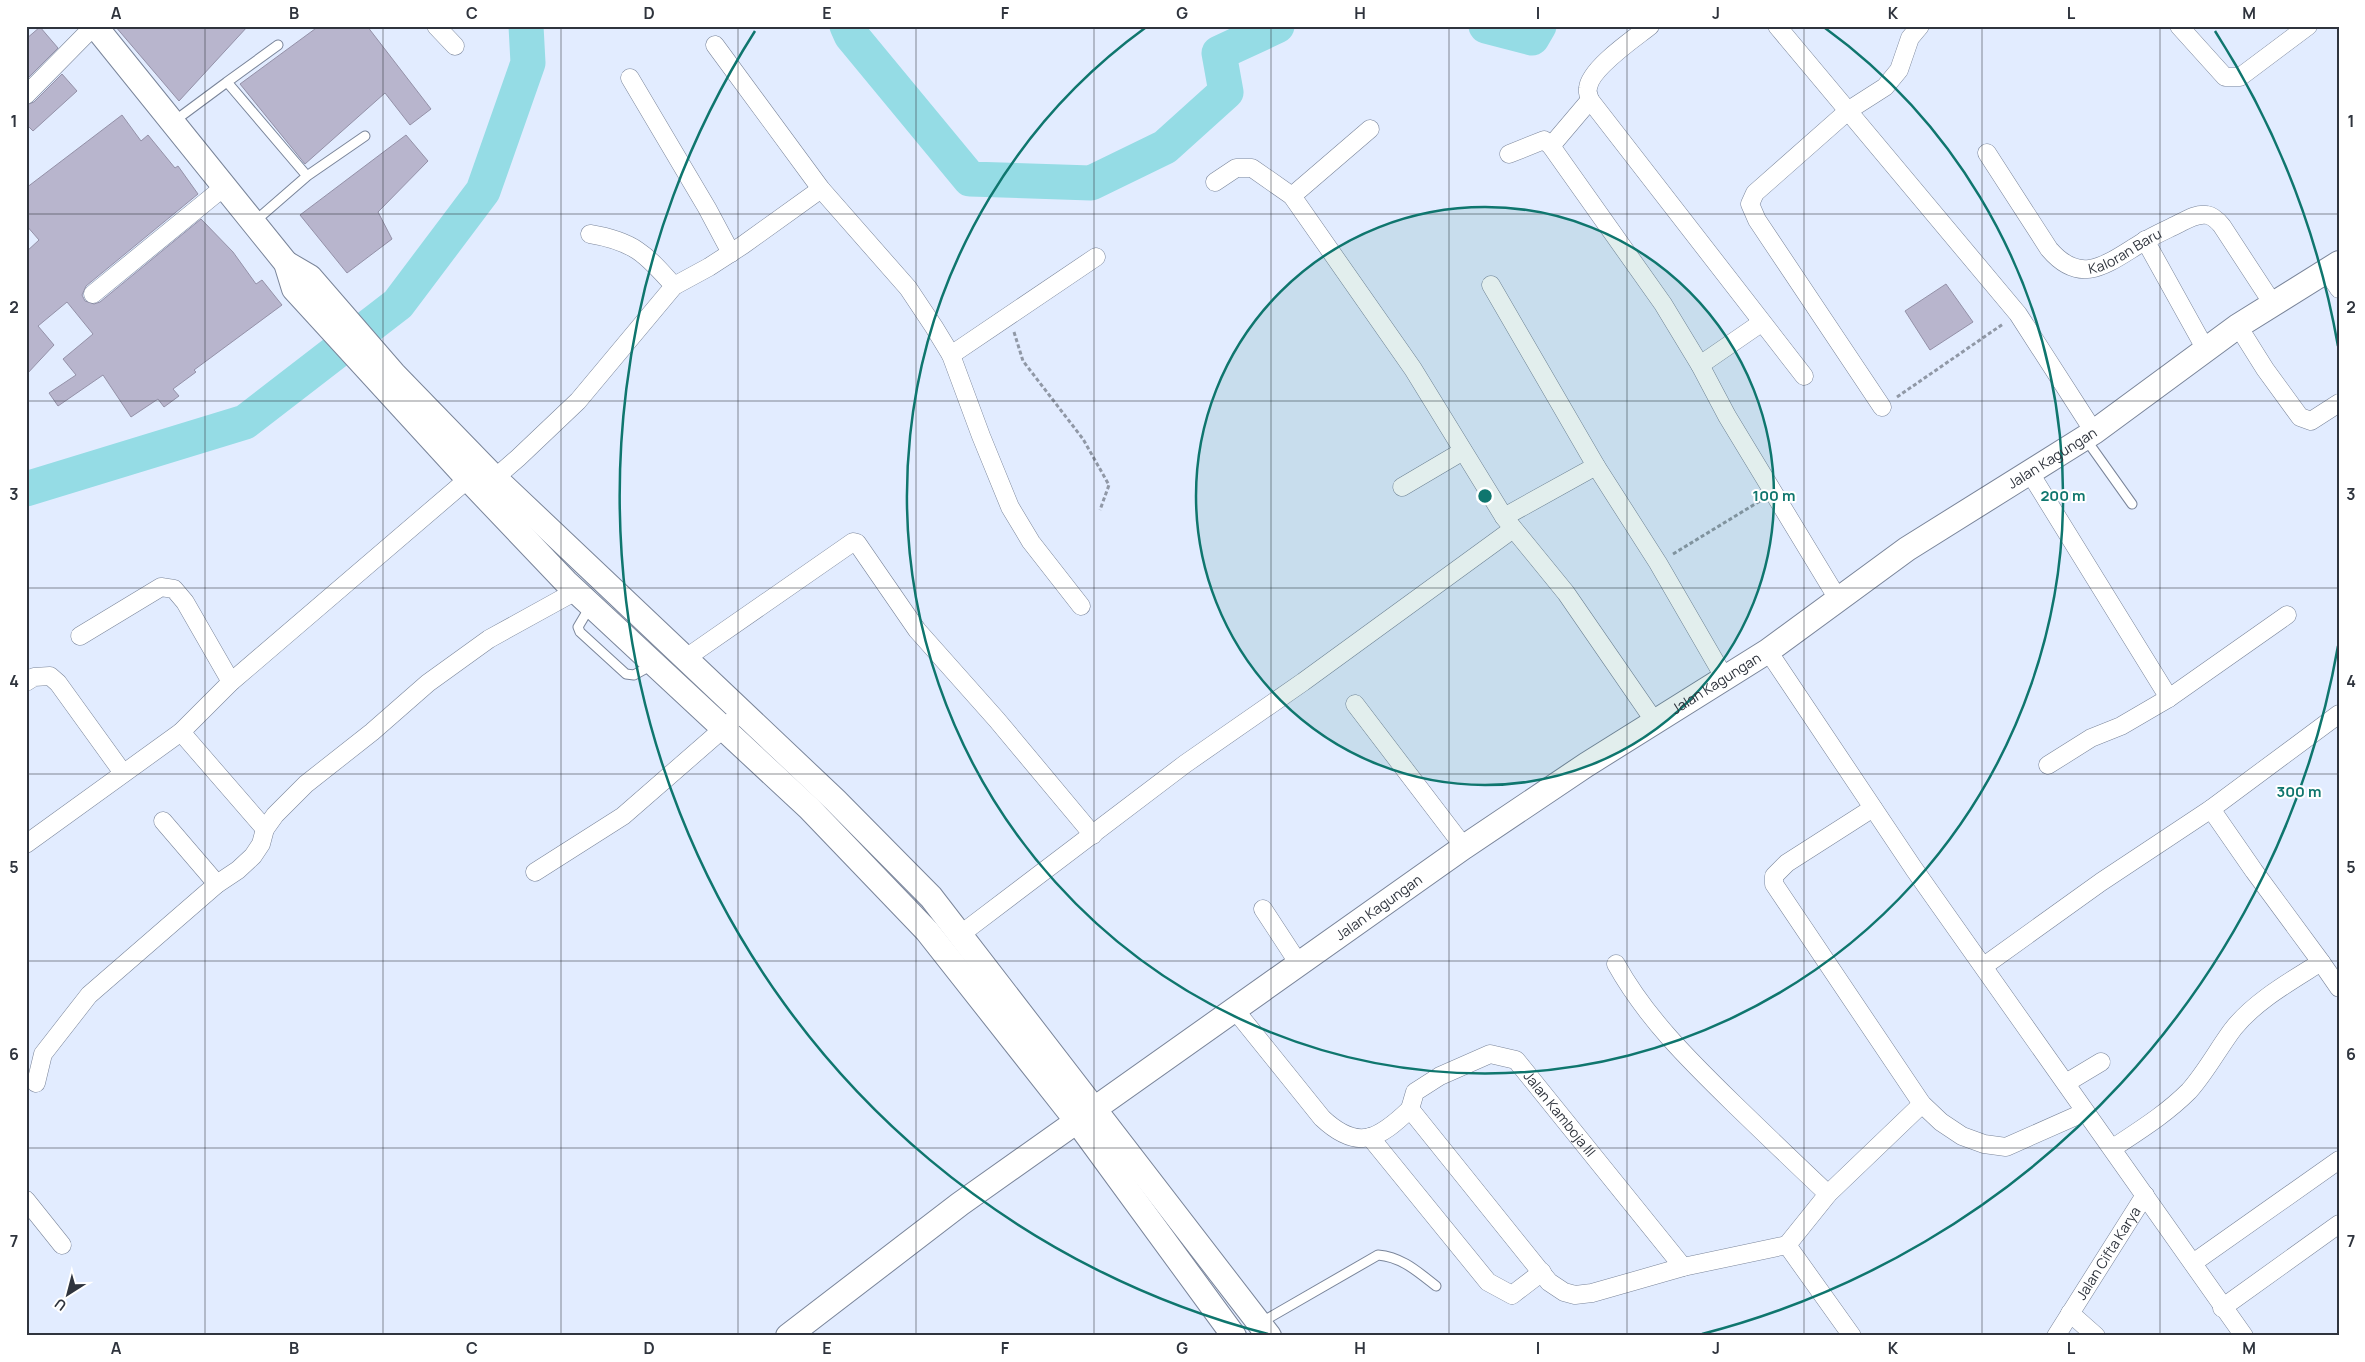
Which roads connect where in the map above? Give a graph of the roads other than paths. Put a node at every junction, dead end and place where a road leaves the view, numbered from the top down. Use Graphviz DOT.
graph roads {
  1 [pos="94,26"];
  2 [pos="436,26"];
  3 [pos="1650,26"];
  4 [pos="1777,26"];
  5 [pos="1920,26"];
  6 [pos="2179,26"];
  7 [pos="2308,26"];
  8 [pos="278,45"];
  9 [pos="714,45"];
  10 [pos="455,46"];
  11 [pos="630,78"];
  12 [pos="227,82"];
  13 [pos="26,95"];
  14 [pos="1590,100"];
  15 [pos="1849,110"];
  16 [pos="173,122"];
  17 [pos="1370,129"];
  18 [pos="365,136"];
  19 [pos="1551,146"];
  20 [pos="1987,153"];
  21 [pos="1508,154"];
  22 [pos="307,176"];
  23 [pos="1215,182"];
  24 [pos="224,187"];
  25 [pos="821,189"];
  26 [pos="1292,196"];
  27 [pos="253,223"];
  28 [pos="590,234"];
  29 [pos="2145,240"];
  30 [pos="731,253"];
  31 [pos="1096,257"];
  32 [pos="2335,274"];
  33 [pos="1491,285"];
  34 [pos="674,286"];
  35 [pos="92,294"];
  36 [pos="2273,304"];
  37 [pos="1761,323"];
  38 [pos="2238,326"];
  39 [pos="2206,350"];
  40 [pos="951,355"];
  41 [pos="1700,365"];
  42 [pos="1804,376"];
  43 [pos="387,378"];
  44 [pos="2339,403"];
  45 [pos="1882,407"];
  46 [pos="2090,435"];
  47 [pos="1463,451"];
  48 [pos="1596,466"];
  49 [pos="2030,473"];
  50 [pos="495,478"];
  51 [pos="468,480"];
  52 [pos="1402,487"];
  53 [pos="2132,504"];
  54 [pos="1508,523"];
  55 [pos="584,598"];
  56 [pos="1838,599"];
  57 [pos="1081,606"];
  58 [pos="2287,615"];
  59 [pos="80,636"];
  60 [pos="1768,651"];
  61 [pos="686,658"];
  62 [pos="1724,677"];
  63 [pos="26,682"];
  64 [pos="231,682"];
  65 [pos="2168,698"];
  66 [pos="1356,704"];
  67 [pos="741,712"];
  68 [pos="2339,714"];
  69 [pos="1655,722"];
  70 [pos="724,729"];
  71 [pos="181,732"];
  72 [pos="2048,765"];
  73 [pos="123,773"];
  74 [pos="1873,808"];
  75 [pos="2212,809"];
  76 [pos="163,821"];
  77 [pos="265,828"];
  78 [pos="1092,835"];
  79 [pos="26,844"];
  80 [pos="1464,847"];
  81 [pos="535,872"];
  82 [pos="217,884"];
  83 [pos="1263,909"];
  84 [pos="961,934"];
  85 [pos="2321,962"];
  86 [pos="1299,964"];
  87 [pos="1616,964"];
  88 [pos="1984,966"];
  89 [pos="2339,988"];
  90 [pos="1235,1010"];
  91 [pos="2101,1062"];
  92 [pos="36,1083"];
  93 [pos="2066,1083"];
  94 [pos="1922,1104"];
  95 [pos="1410,1109"];
  96 [pos="2085,1112"];
  97 [pos="1085,1114"];
  98 [pos="1370,1137"];
  99 [pos="2113,1148"];
  100 [pos="2339,1160"];
  101 [pos="1828,1194"];
  102 [pos="2145,1195"];
  103 [pos="26,1200"];
  104 [pos="2339,1224"];
  105 [pos="62,1245"];
  106 [pos="1787,1245"];
  107 [pos="2193,1263"];
  108 [pos="1683,1267"];
  109 [pos="1542,1272"];
  110 [pos="1436,1286"];
  111 [pos="2222,1308"];
  112 [pos="2070,1313"];
  113 [pos="1264,1329"];
  114 [pos="788,1336"];
  115 [pos="1234,1336"];
  116 [pos="1852,1336"];
  117 [pos="2056,1336"];
  118 [pos="2096,1336"];
  119 [pos="2244,1336"];
  1 -- 13 [label="street"];
  1 -- 16 [label="main road"];
  2 -- 10 [label="street"];
  3 -- 14 [label="street"];
  4 -- 15 [label="street"];
  5 -- 15 [label="street"];
  6 -- 7 [label="street"];
  8 -- 12 [label="lane"];
  9 -- 25 [label="street"];
  11 -- 30 [label="street"];
  12 -- 16 [label="lane"];
  12 -- 22 [label="lane"];
  14 -- 19 [label="street"];
  14 -- 37 [label="street"];
  15 -- 45 [label="street"];
  15 -- 46 [label="street"];
  16 -- 24 [label="main road"];
  17 -- 26 [label="street"];
  18 -- 22 [label="lane"];
  19 -- 21 [label="street"];
  19 -- 41 [label="street"];
  20 -- 29 [label="street, Kaloran Baru"];
  22 -- 27 [label="lane"];
  23 -- 26 [label="street"];
  24 -- 27 [label="main road"];
  24 -- 35 [label="street"];
  25 -- 30 [label="street"];
  25 -- 40 [label="street"];
  26 -- 47 [label="street"];
  27 -- 43 [label="main road"];
  28 -- 34 [label="street"];
  29 -- 36 [label="street, Kaloran Baru"];
  29 -- 39 [label="street"];
  30 -- 34 [label="street"];
  31 -- 40 [label="street"];
  32 -- 36 [label="main road, Jalan Kagungan"];
  33 -- 48 [label="street"];
  34 -- 50 [label="street"];
  36 -- 38 [label="main road, Jalan Kagungan"];
  37 -- 41 [label="street"];
  37 -- 42 [label="street"];
  38 -- 39 [label="main road, Jalan Kagungan"];
  38 -- 44 [label="street"];
  39 -- 46 [label="main road, Jalan Kagungan"];
  40 -- 57 [label="street"];
  41 -- 56 [label="street"];
  43 -- 50 [label="main road"];
  43 -- 51 [label="main road"];
  46 -- 49 [label="main road, Jalan Kagungan"];
  46 -- 53 [label="lane"];
  47 -- 52 [label="street"];
  47 -- 54 [label="street"];
  48 -- 54 [label="street"];
  48 -- 62 [label="street"];
  49 -- 56 [label="main road, Jalan Kagungan"];
  49 -- 65 [label="street"];
  50 -- 61 [label="main road"];
  51 -- 55 [label="main road"];
  51 -- 64 [label="street"];
  54 -- 69 [label="street"];
  54 -- 78 [label="street"];
  55 -- 70 [label="main road"];
  55 -- 77 [label="street"];
  56 -- 60 [label="main road, Jalan Kagungan"];
  58 -- 65 [label="street"];
  59 -- 64 [label="street"];
  60 -- 62 [label="main road, Jalan Kagungan"];
  60 -- 74 [label="street"];
  61 -- 67 [label="main road"];
  61 -- 78 [label="street"];
  62 -- 69 [label="main road, Jalan Kagungan"];
  63 -- 73 [label="street"];
  64 -- 71 [label="street"];
  65 -- 72 [label="street"];
  66 -- 80 [label="street"];
  67 -- 70 [label="street"];
  67 -- 84 [label="main road"];
  68 -- 75 [label="street"];
  69 -- 80 [label="main road, Jalan Kagungan"];
  70 -- 81 [label="street"];
  70 -- 97 [label="main road"];
  71 -- 73 [label="street"];
  71 -- 77 [label="street"];
  73 -- 79 [label="street"];
  74 -- 88 [label="street"];
  74 -- 94 [label="street"];
  75 -- 85 [label="street"];
  75 -- 88 [label="street"];
  76 -- 82 [label="street"];
  77 -- 82 [label="street"];
  78 -- 84 [label="street"];
  80 -- 86 [label="main road, Jalan Kagungan"];
  82 -- 92 [label="street"];
  83 -- 86 [label="street"];
  84 -- 97 [label="main road"];
  85 -- 89 [label="street"];
  85 -- 99 [label="street"];
  86 -- 90 [label="main road, Jalan Kagungan"];
  87 -- 101 [label="street"];
  88 -- 93 [label="street"];
  90 -- 97 [label="main road, Jalan Kagungan"];
  90 -- 98 [label="street"];
  91 -- 93 [label="street"];
  93 -- 96 [label="street"];
  94 -- 96 [label="street"];
  94 -- 101 [label="street"];
  95 -- 98 [label="street, Jalan Kamboja III"];
  95 -- 108 [label="street, Jalan Kamboja III"];
  95 -- 109 [label="street"];
  96 -- 99 [label="street"];
  97 -- 113 [label="main road"];
  97 -- 114 [label="main road, Jalan Kagungan"];
  97 -- 115 [label="main road"];
  98 -- 109 [label="street"];
  99 -- 102 [label="street"];
  100 -- 107 [label="street"];
  101 -- 106 [label="street"];
  102 -- 107 [label="street"];
  102 -- 112 [label="street, Jalan Cifta Karya"];
  103 -- 105 [label="street"];
  104 -- 111 [label="street"];
  106 -- 108 [label="street"];
  106 -- 116 [label="street"];
  107 -- 111 [label="street"];
  108 -- 109 [label="street"];
  110 -- 113 [label="lane"];
  111 -- 119 [label="street"];
  112 -- 117 [label="street, Jalan Cifta Karya"];
  112 -- 118 [label="street"];
}
